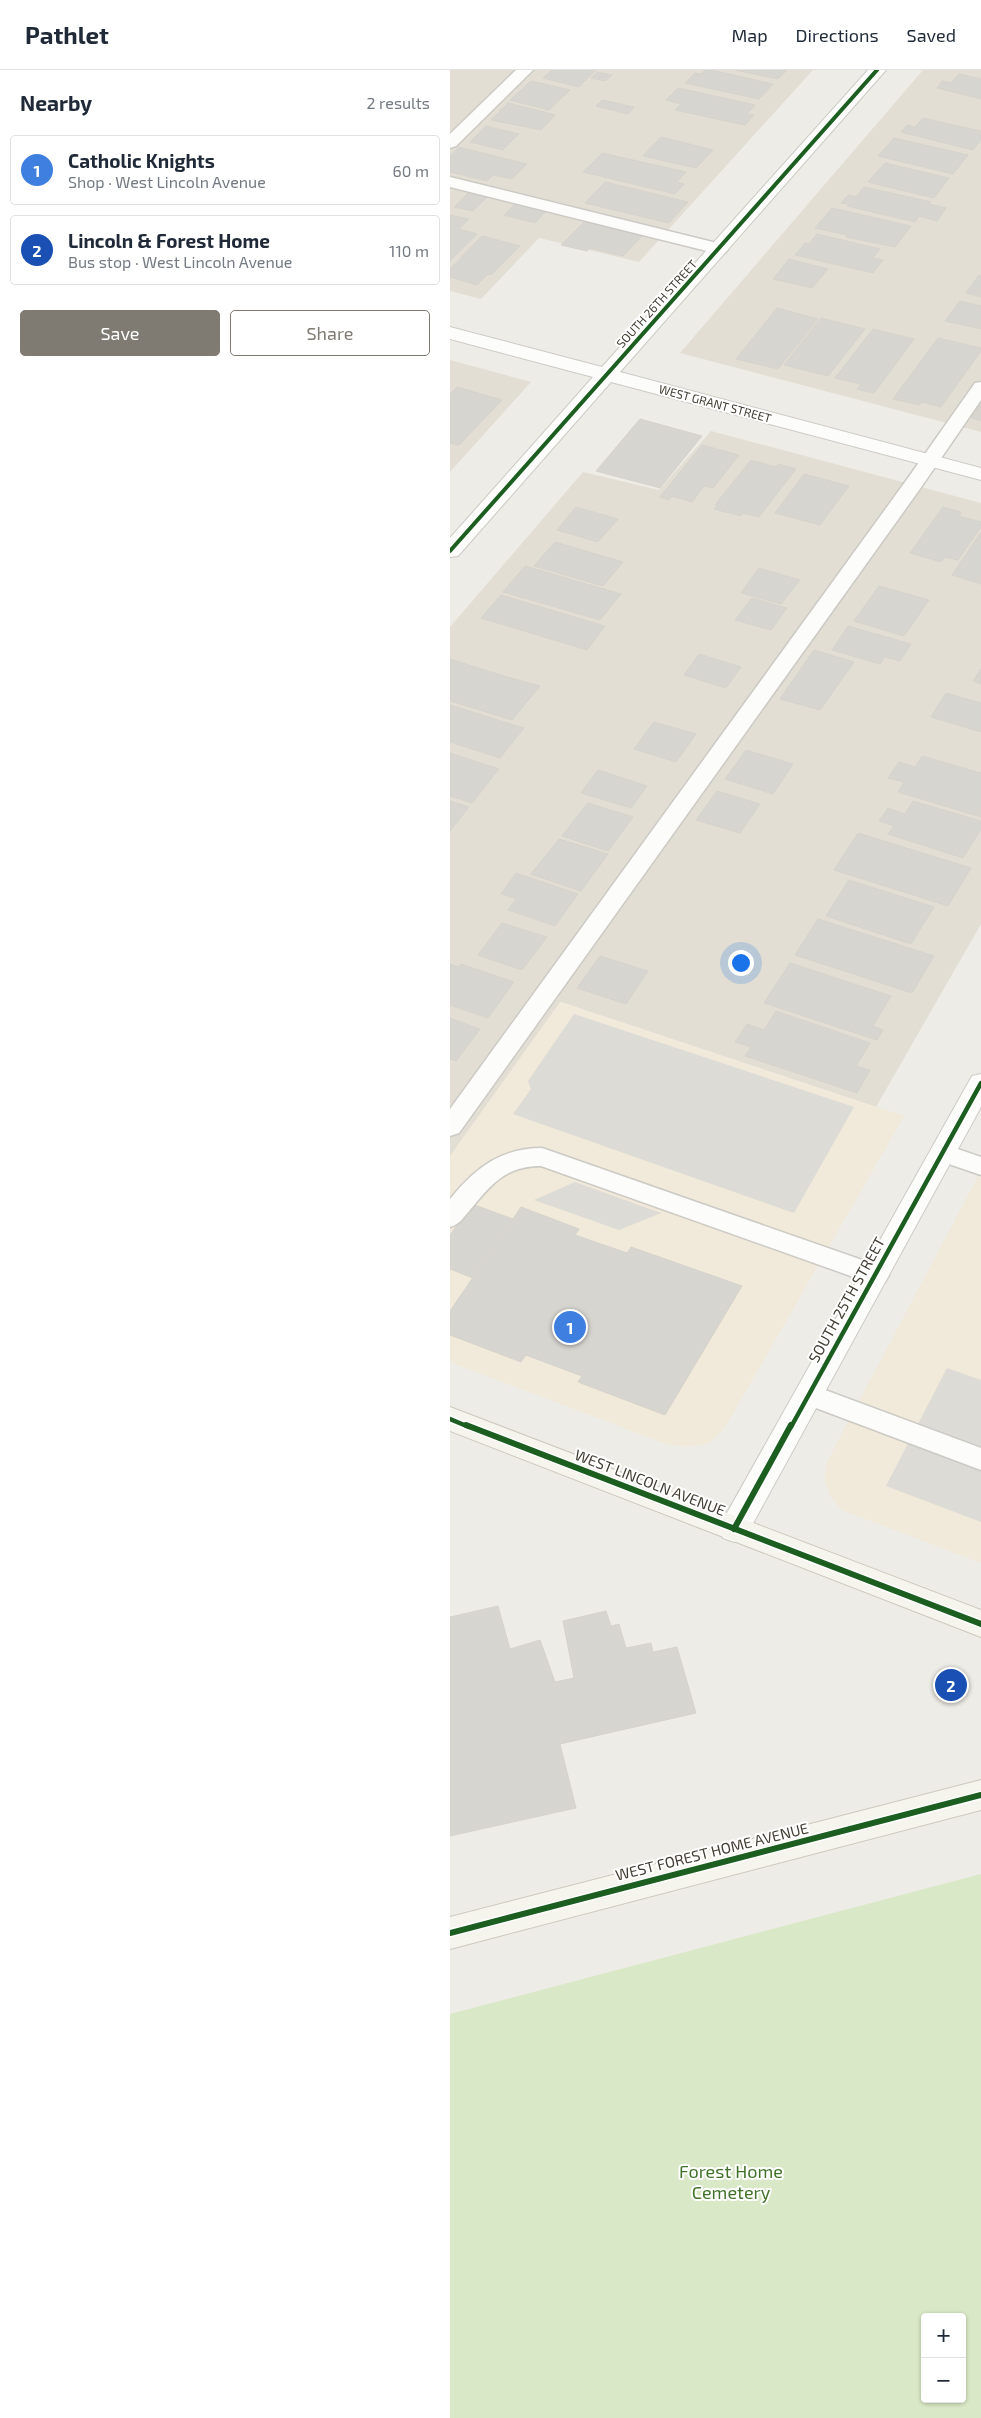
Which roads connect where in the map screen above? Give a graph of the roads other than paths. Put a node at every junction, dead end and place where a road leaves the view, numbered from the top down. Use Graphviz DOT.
graph roads {
  1 [pos="525,70"];
  2 [pos="877,70"];
  3 [pos="450,143"];
  4 [pos="450,182"];
  5 [pos="719,249"];
  6 [pos="450,332"];
  7 [pos="606,376"];
  8 [pos="981,387"];
  9 [pos="930,461"];
  10 [pos="981,474"];
  11 [pos="453,542"];
  12 [pos="981,1083"];
  13 [pos="450,1127"];
  14 [pos="943,1153"];
  15 [pos="981,1166"];
  16 [pos="450,1218"];
  17 [pos="876,1275"];
  18 [pos="809,1395"];
  19 [pos="450,1419"];
  20 [pos="981,1459"];
  21 [pos="734,1529"];
  22 [pos="981,1624"];
  23 [pos="981,1795"];
  24 [pos="450,1932"];
  1 -- 3 [label="lane"];
  2 -- 5 [label="street, SOUTH 26TH STREET"];
  4 -- 5 [label="lane"];
  5 -- 7 [label="street, SOUTH 26TH STREET"];
  6 -- 7 [label="street, WEST GRANT STREET"];
  7 -- 9 [label="street, WEST GRANT STREET"];
  7 -- 11 [label="street, SOUTH 26TH STREET"];
  8 -- 9 [label="lane"];
  9 -- 10 [label="street, WEST GRANT STREET"];
  9 -- 13 [label="lane"];
  12 -- 14 [label="street, SOUTH 25TH STREET"];
  14 -- 15 [label="lane"];
  14 -- 17 [label="street, SOUTH 25TH STREET"];
  16 -- 17 [label="lane"];
  17 -- 18 [label="street, SOUTH 25TH STREET"];
  18 -- 20 [label="lane"];
  18 -- 21 [label="street, SOUTH 25TH STREET"];
  19 -- 21 [label="main road, WEST LINCOLN AVENUE"];
  21 -- 22 [label="main road, WEST LINCOLN AVENUE"];
  23 -- 24 [label="main road, WEST FOREST HOME AVENUE"];
}
